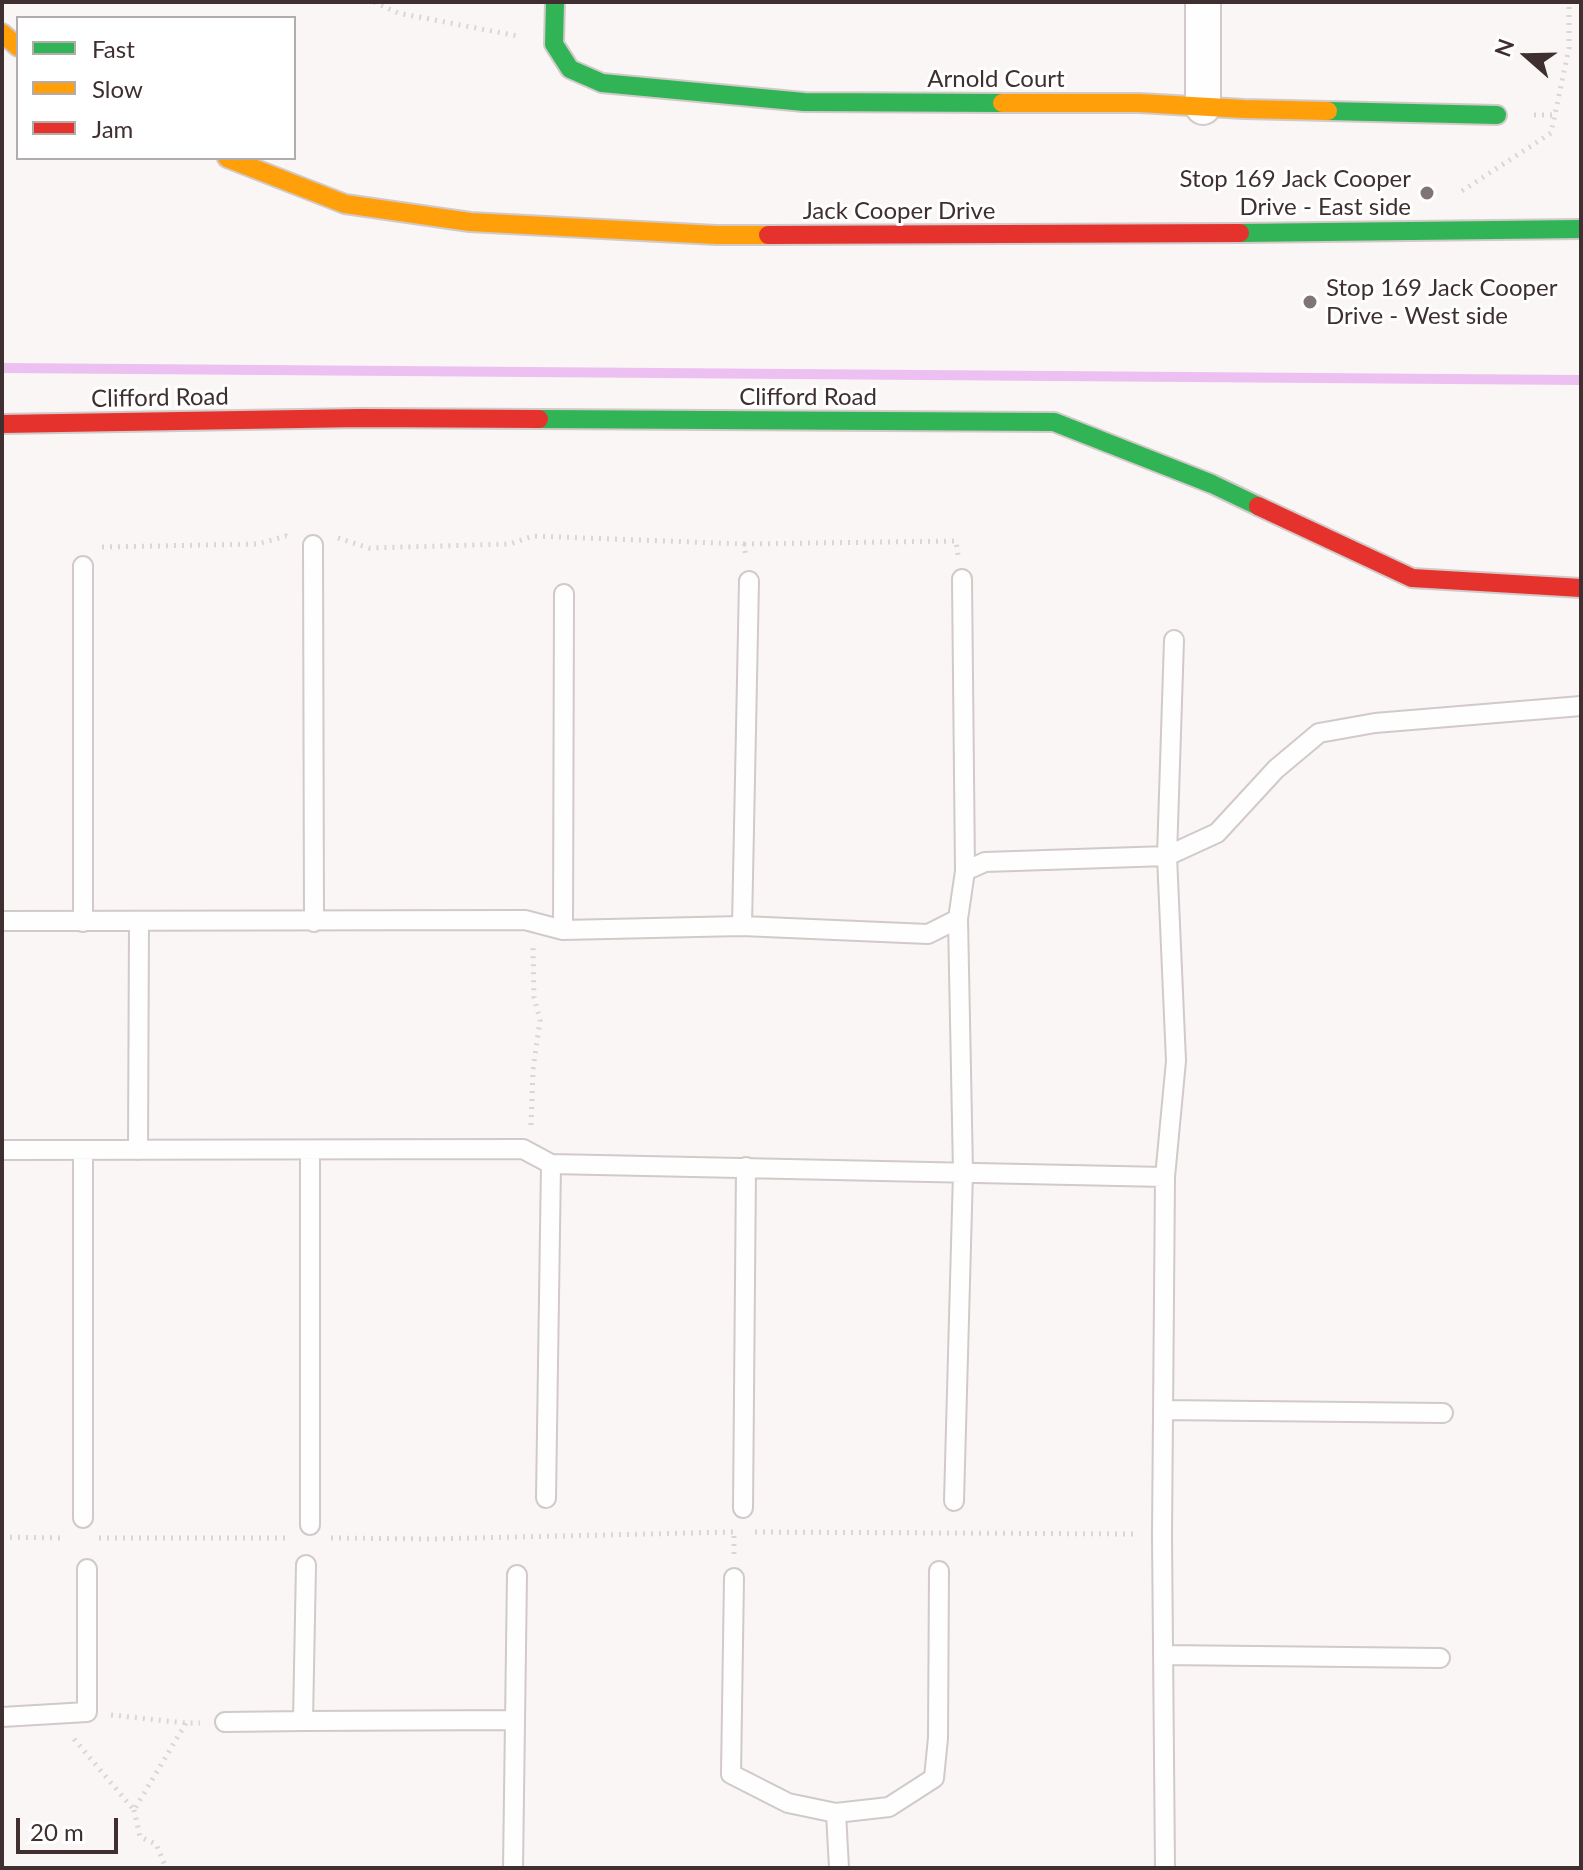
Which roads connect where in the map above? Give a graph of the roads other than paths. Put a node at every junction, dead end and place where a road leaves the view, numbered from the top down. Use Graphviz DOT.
graph roads {
  1 [pos="555,2"];
  2 [pos="1203,2"];
  3 [pos="1203,107"];
  4 [pos="1497,115"];
  5 [pos="232,160"];
  6 [pos="1581,229"];
  7 [pos="2,424"];
  8 [pos="313,545"];
  9 [pos="83,566"];
  10 [pos="962,579"];
  11 [pos="749,581"];
  12 [pos="1581,588"];
  13 [pos="564,594"];
  14 [pos="1174,640"];
  15 [pos="1581,706"];
  16 [pos="1167,856"];
  17 [pos="965,871"];
  18 [pos="958,919"];
  19 [pos="2,921"];
  20 [pos="83,922"];
  21 [pos="139,922"];
  22 [pos="314,922"];
  23 [pos="742,926"];
  24 [pos="563,930"];
  25 [pos="2,1150"];
  26 [pos="83,1150"];
  27 [pos="138,1150"];
  28 [pos="310,1150"];
  29 [pos="551,1164"];
  30 [pos="746,1167"];
  31 [pos="963,1172"];
  32 [pos="1165,1177"];
  33 [pos="1163,1410"];
  34 [pos="1443,1413"];
  35 [pos="546,1498"];
  36 [pos="954,1501"];
  37 [pos="743,1508"];
  38 [pos="83,1518"];
  39 [pos="310,1525"];
  40 [pos="306,1565"];
  41 [pos="87,1569"];
  42 [pos="939,1571"];
  43 [pos="517,1575"];
  44 [pos="734,1578"];
  45 [pos="1163,1655"];
  46 [pos="1440,1658"];
  47 [pos="2,1717"];
  48 [pos="515,1720"];
  49 [pos="303,1721"];
  50 [pos="225,1722"];
  51 [pos="836,1813"];
  52 [pos="513,1868"];
  53 [pos="839,1868"];
  54 [pos="1165,1868"];
  1 -- 3 [label="street, Arnold Court"];
  2 -- 3 [label="street"];
  3 -- 4 [label="street, Arnold Court"];
  5 -- 6 [label="street, Jack Cooper Drive"];
  7 -- 12 [label="street, Clifford Road"];
  8 -- 22 [label="lane"];
  9 -- 20 [label="lane"];
  10 -- 17 [label="lane"];
  11 -- 23 [label="lane"];
  13 -- 24 [label="lane"];
  14 -- 16 [label="lane"];
  15 -- 16 [label="lane"];
  16 -- 17 [label="lane"];
  16 -- 32 [label="lane"];
  17 -- 18 [label="lane"];
  18 -- 23 [label="lane"];
  18 -- 31 [label="lane"];
  19 -- 20 [label="lane"];
  20 -- 21 [label="lane"];
  21 -- 22 [label="lane"];
  21 -- 27 [label="lane"];
  22 -- 24 [label="lane"];
  23 -- 24 [label="lane"];
  25 -- 26 [label="lane"];
  26 -- 27 [label="lane"];
  26 -- 38 [label="lane"];
  27 -- 28 [label="lane"];
  28 -- 29 [label="lane"];
  28 -- 39 [label="lane"];
  29 -- 30 [label="lane"];
  29 -- 35 [label="lane"];
  30 -- 31 [label="lane"];
  30 -- 37 [label="lane"];
  31 -- 32 [label="lane"];
  31 -- 36 [label="lane"];
  32 -- 33 [label="lane"];
  33 -- 34 [label="lane"];
  33 -- 45 [label="lane"];
  40 -- 49 [label="lane"];
  41 -- 47 [label="lane"];
  42 -- 51 [label="lane"];
  43 -- 48 [label="lane"];
  44 -- 51 [label="lane"];
  45 -- 46 [label="lane"];
  45 -- 54 [label="lane"];
  48 -- 49 [label="lane"];
  48 -- 52 [label="lane"];
  49 -- 50 [label="lane"];
  51 -- 53 [label="lane"];
}
